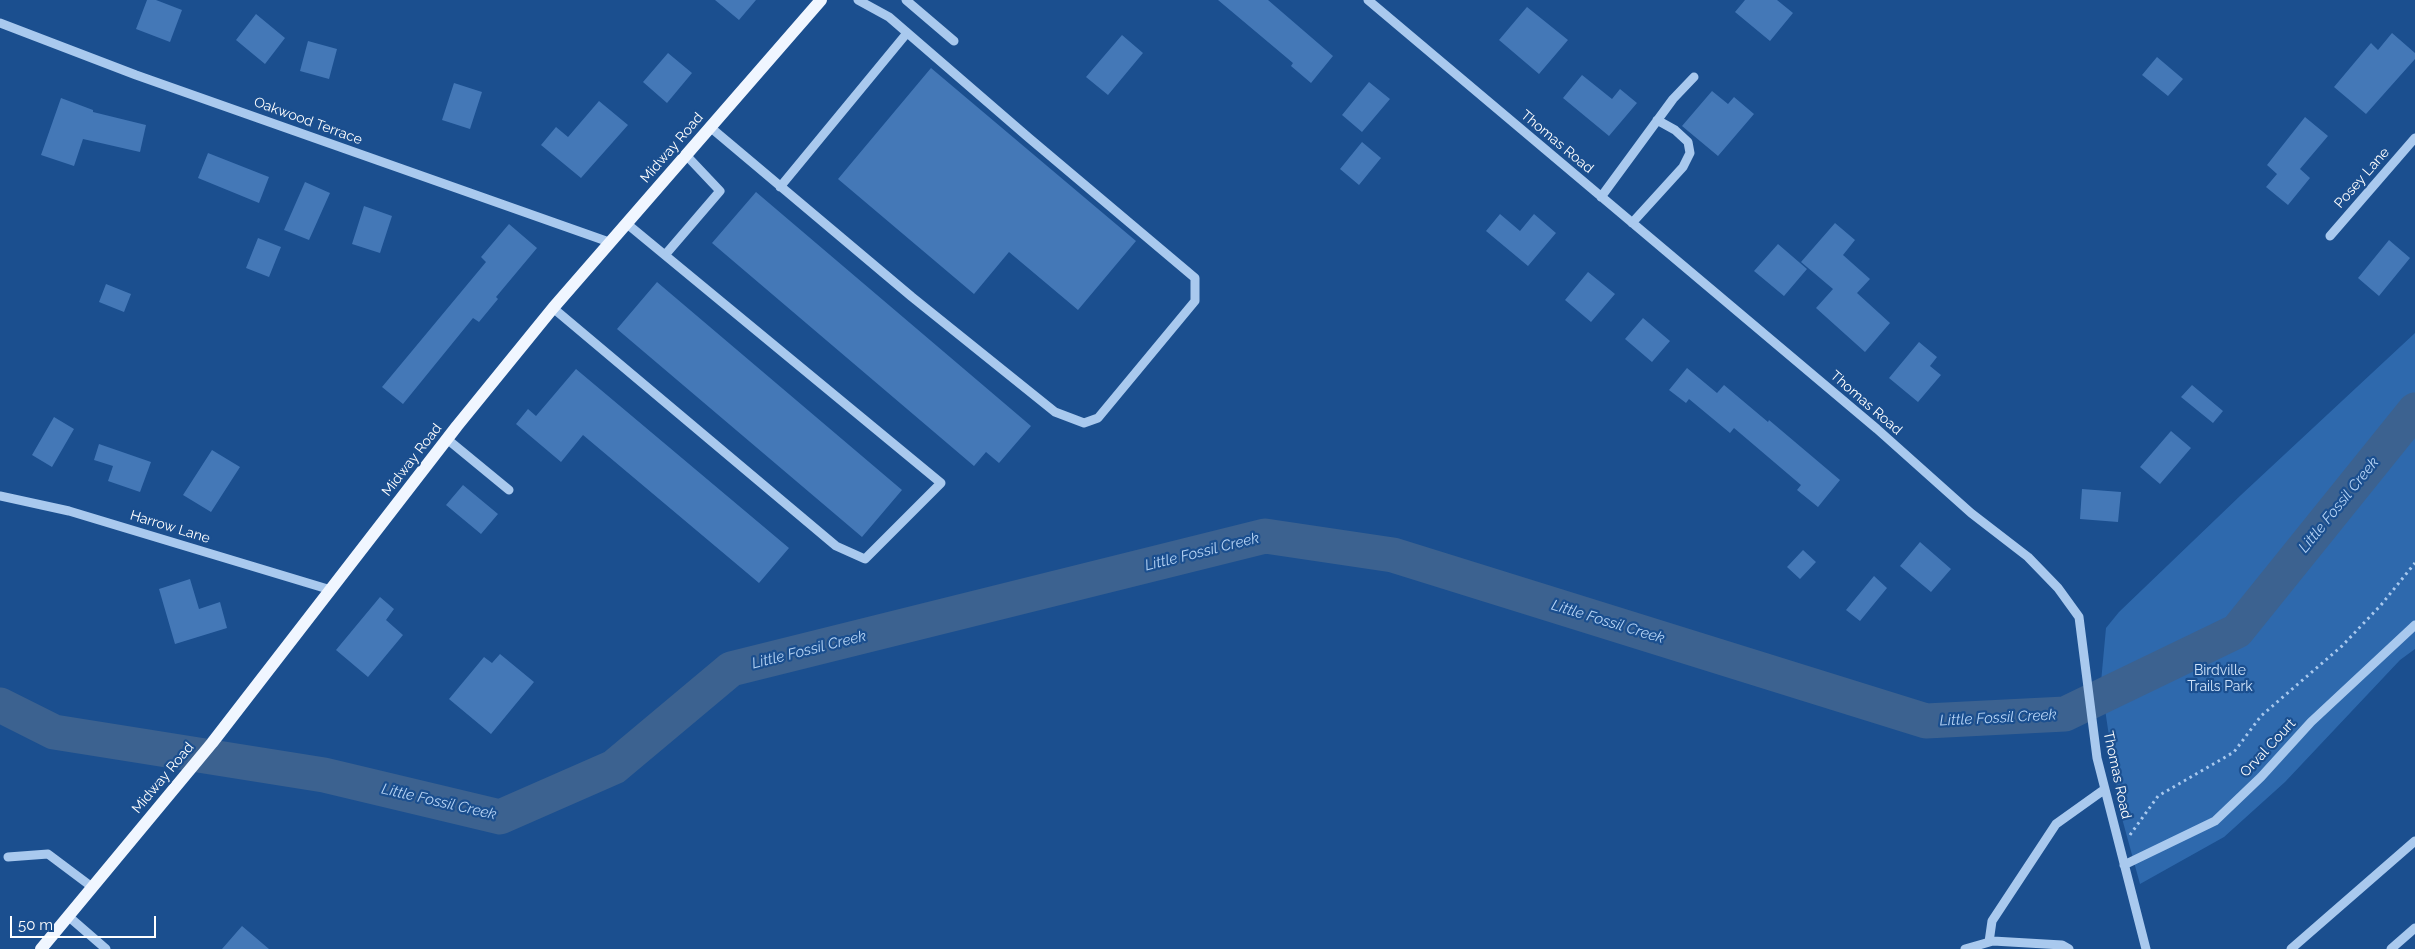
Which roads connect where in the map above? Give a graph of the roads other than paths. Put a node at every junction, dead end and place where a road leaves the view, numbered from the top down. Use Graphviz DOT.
graph roads {
  1 [pos="820,0"];
  2 [pos="858,0"];
  3 [pos="906,0"];
  4 [pos="1368,0"];
  5 [pos="1379,4"];
  6 [pos="0,23"];
  7 [pos="907,33"];
  8 [pos="954,41"];
  9 [pos="1694,77"];
  10 [pos="1657,120"];
  11 [pos="710,126"];
  12 [pos="2415,138"];
  13 [pos="686,155"];
  14 [pos="780,187"];
  15 [pos="1601,197"];
  16 [pos="626,223"];
  17 [pos="1632,223"];
  18 [pos="2330,236"];
  19 [pos="609,242"];
  20 [pos="665,254"];
  21 [pos="553,308"];
  22 [pos="447,439"];
  23 [pos="509,490"];
  24 [pos="0,496"];
  25 [pos="331,590"];
  26 [pos="2415,625"];
  27 [pos="2105,790"];
  28 [pos="2415,841"];
  29 [pos="8,857"];
  30 [pos="2124,865"];
  31 [pos="92,887"];
  32 [pos="68,916"];
  33 [pos="2415,928"];
  34 [pos="1989,942"];
  35 [pos="41,949"];
  36 [pos="106,949"];
  37 [pos="1964,949"];
  38 [pos="2069,949"];
  39 [pos="2146,949"];
  40 [pos="2292,949"];
  41 [pos="2391,949"];
  1 -- 11 [label="main road, Midway Road"];
  2 -- 7 [label="street"];
  3 -- 8 [label="street"];
  4 -- 5 [label="street, Thomas Road"];
  5 -- 15 [label="street, Thomas Road"];
  6 -- 19 [label="street, Oakwood Terrace"];
  7 -- 14 [label="street"];
  7 -- 14 [label="street"];
  9 -- 10 [label="street"];
  10 -- 15 [label="street"];
  10 -- 17 [label="street"];
  11 -- 13 [label="main road, Midway Road"];
  11 -- 14 [label="street"];
  12 -- 18 [label="street, Posey Lane"];
  13 -- 16 [label="main road, Midway Road"];
  13 -- 20 [label="street"];
  15 -- 17 [label="street, Thomas Road"];
  16 -- 19 [label="main road, Midway Road"];
  16 -- 20 [label="street"];
  17 -- 27 [label="street, Thomas Road"];
  19 -- 21 [label="main road, Midway Road"];
  20 -- 21 [label="street"];
  21 -- 22 [label="main road, Midway Road"];
  22 -- 23 [label="street"];
  22 -- 25 [label="main road, Midway Road"];
  24 -- 25 [label="street, Harrow Lane"];
  25 -- 31 [label="main road, Midway Road"];
  26 -- 30 [label="street, Orval Court"];
  27 -- 30 [label="street, Thomas Road"];
  27 -- 34 [label="street"];
  28 -- 40 [label="street"];
  29 -- 31 [label="street"];
  30 -- 39 [label="street, Thomas Road"];
  31 -- 32 [label="main road, Midway Road"];
  32 -- 35 [label="main road, Midway Road"];
  32 -- 36 [label="street"];
  33 -- 41 [label="street"];
  34 -- 37 [label="street"];
  34 -- 38 [label="street"];
}
